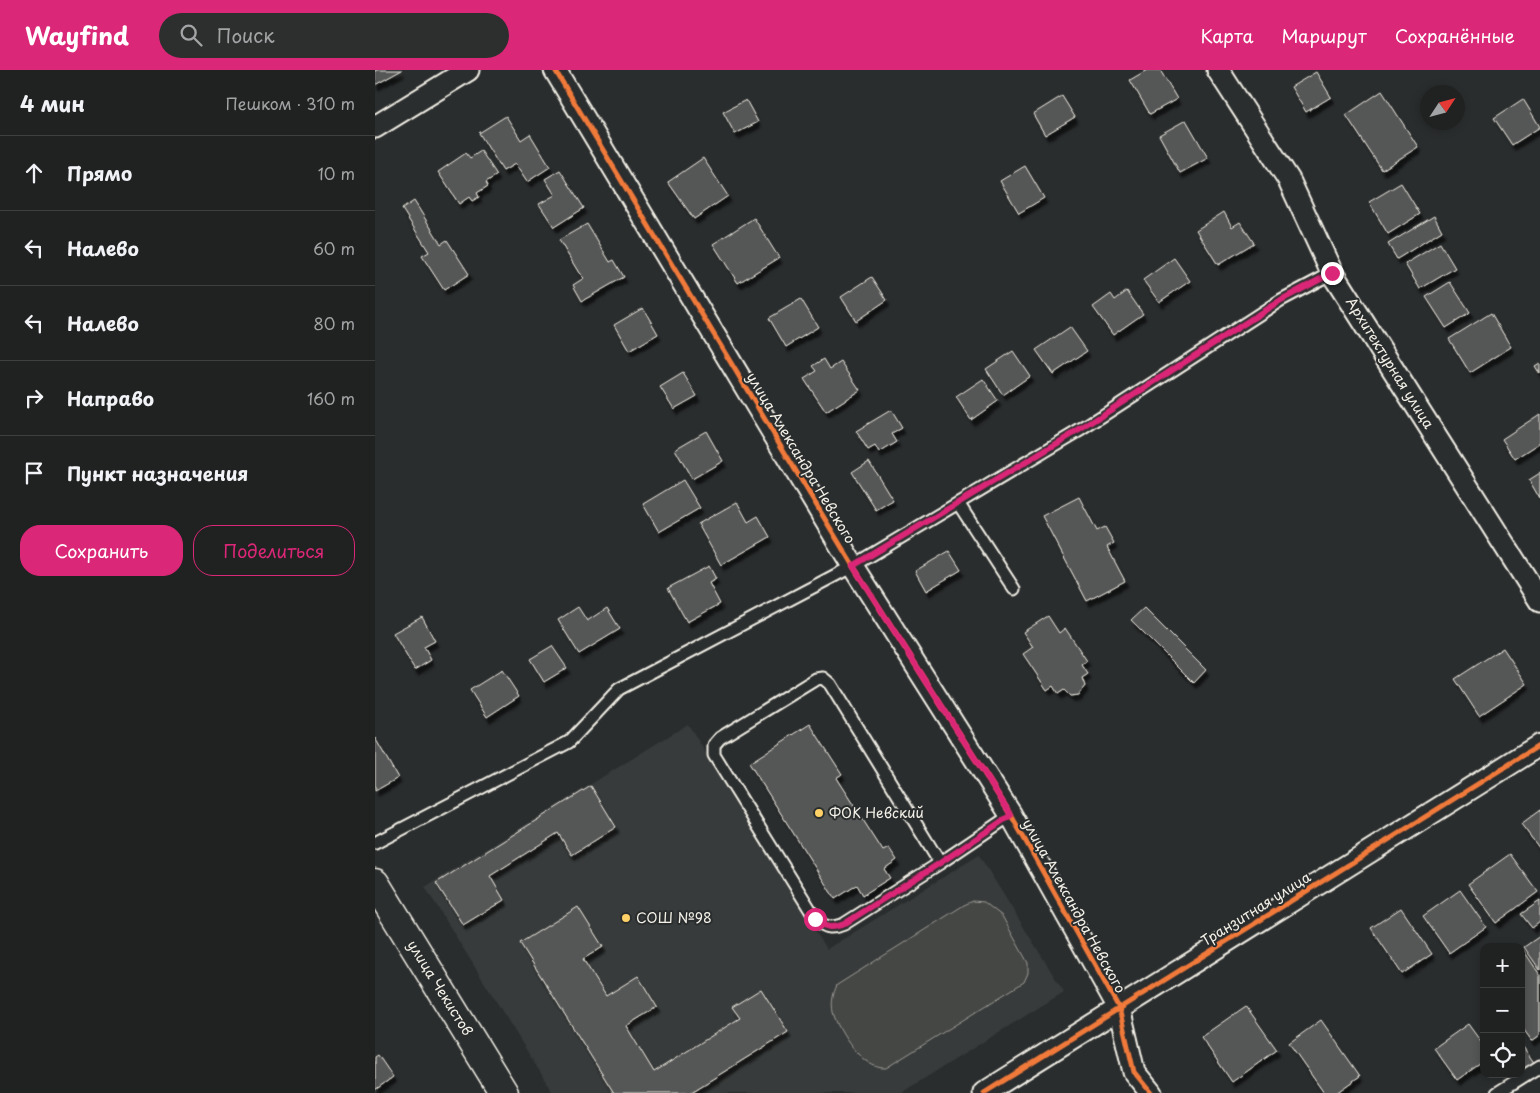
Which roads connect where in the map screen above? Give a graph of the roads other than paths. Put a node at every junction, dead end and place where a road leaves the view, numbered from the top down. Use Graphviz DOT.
graph roads {
  1 [pos="468,70"];
  2 [pos="555,70"];
  3 [pos="1218,70"];
  4 [pos="375,127"];
  5 [pos="1332,273"];
  6 [pos="958,503"];
  7 [pos="853,566"];
  8 [pos="1014,589"];
  9 [pos="1540,601"];
  10 [pos="1540,745"];
  11 [pos="1011,815"];
  12 [pos="375,843"];
  13 [pos="940,863"];
  14 [pos="375,883"];
  15 [pos="1119,1008"];
  16 [pos="1540,1066"];
  17 [pos="504,1093"];
  18 [pos="984,1093"];
  19 [pos="1151,1093"];
  20 [pos="1497,1093"];
  1 -- 4 [label="street"];
  2 -- 7 [label="street, улица Александра Невского"];
  3 -- 5 [label="street, Архитектурная улица"];
  5 -- 6 [label="lane"];
  5 -- 9 [label="street, Архитектурная улица"];
  6 -- 7 [label="lane"];
  6 -- 8 [label="lane"];
  7 -- 11 [label="street, улица Александра Невского"];
  7 -- 12 [label="lane"];
  10 -- 15 [label="street, Транзитная улица"];
  11 -- 13 [label="lane"];
  11 -- 15 [label="street, улица Александра Невского"];
  13 -- 13 [label="lane"];
  14 -- 17 [label="main road, улица Чекистов"];
  15 -- 18 [label="street, Транзитная улица"];
  15 -- 19 [label="street, улица Александра Невского"];
  16 -- 20 [label="lane"];
}
